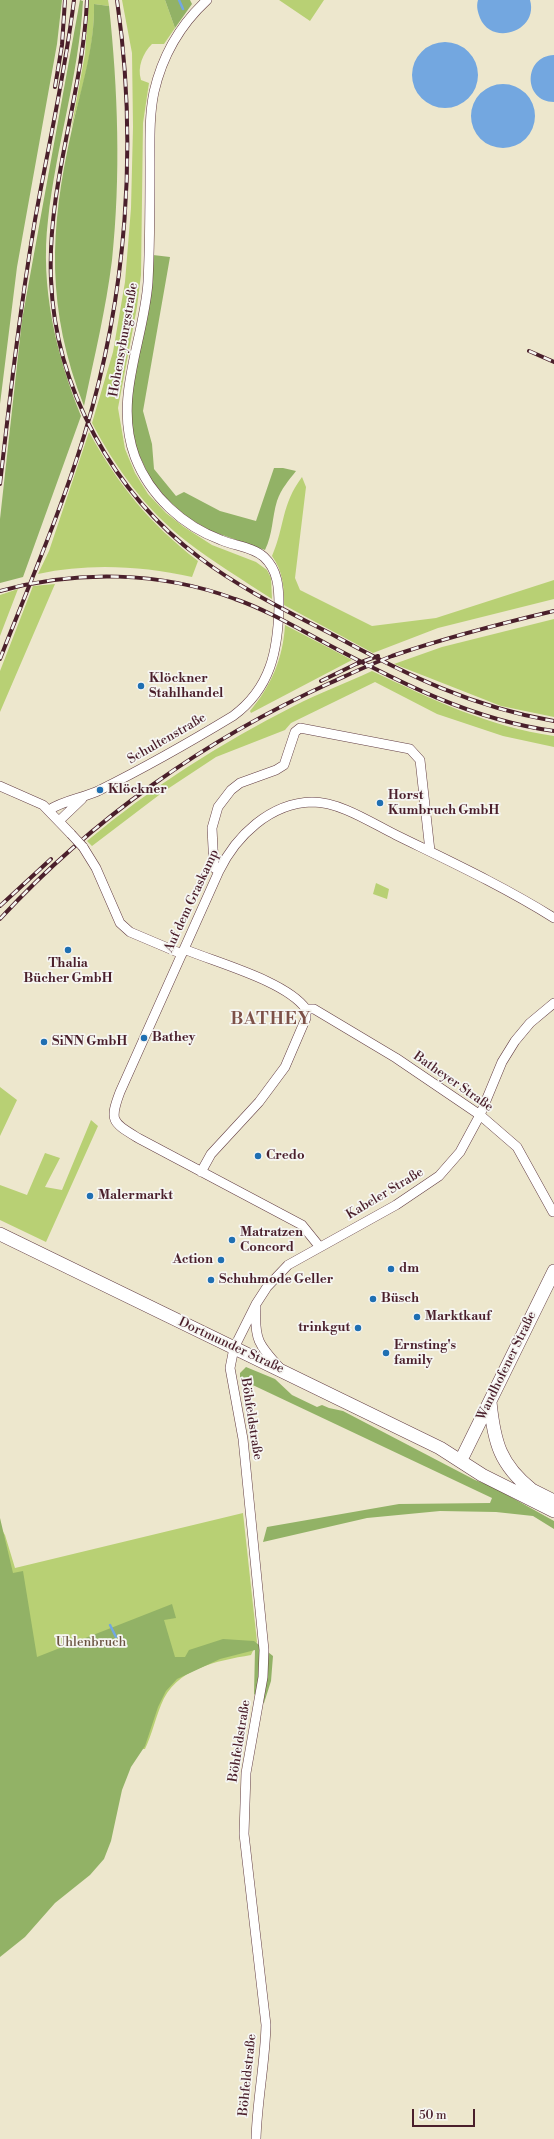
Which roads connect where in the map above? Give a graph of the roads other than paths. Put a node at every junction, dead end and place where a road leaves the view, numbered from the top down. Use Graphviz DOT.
graph roads {
  1 [pos="207,0"];
  2 [pos="279,602"];
  3 [pos="0,786"];
  4 [pos="84,798"];
  5 [pos="49,810"];
  6 [pos="60,820"];
  7 [pos="430,850"];
  8 [pos="219,871"];
  9 [pos="554,918"];
  10 [pos="183,951"];
  11 [pos="554,1003"];
  12 [pos="306,1009"];
  13 [pos="480,1115"];
  14 [pos="201,1172"];
  15 [pos="553,1212"];
  16 [pos="0,1234"];
  17 [pos="319,1246"];
  18 [pos="554,1271"];
  19 [pos="256,1304"];
  20 [pos="234,1348"];
  21 [pos="282,1370"];
  22 [pos="489,1401"];
  23 [pos="461,1460"];
  24 [pos="532,1490"];
  25 [pos="554,1500"];
  26 [pos="554,1511"];
  27 [pos="256,2139"];
  1 -- 2 [label="street, Hohensyburgstraße"];
  2 -- 4 [label="street, Schultenstraße"];
  3 -- 5 [label="street, Batheyer Straße"];
  4 -- 5 [label="street, Schultenstraße"];
  4 -- 6 [label="street, Schultenstraße"];
  5 -- 6 [label="street, Batheyer Straße"];
  6 -- 10 [label="street, Batheyer Straße, bridge"];
  7 -- 8 [label="street, Auf dem Graskamp"];
  7 -- 8 [label="street"];
  7 -- 9 [label="street, Auf dem Graskamp"];
  8 -- 10 [label="street, Auf dem Graskamp"];
  10 -- 12 [label="street, Batheyer Straße"];
  10 -- 14 [label="street, Auf dem Graskamp"];
  11 -- 13 [label="street, Kabeler Straße"];
  12 -- 13 [label="street, Batheyer Straße"];
  12 -- 14 [label="street"];
  13 -- 15 [label="street, Batheyer Straße"];
  13 -- 17 [label="street, Kabeler Straße"];
  14 -- 17 [label="street, Auf dem Graskamp"];
  16 -- 20 [label="main road, Dortmunder Straße"];
  17 -- 19 [label="street, Kabeler Straße"];
  18 -- 22 [label="main road, Wandhofener Straße"];
  19 -- 20 [label="street, Kabeler Straße"];
  19 -- 21 [label="street"];
  20 -- 21 [label="main road, Dortmunder Straße"];
  20 -- 27 [label="street, Böhfeldstraße"];
  21 -- 23 [label="main road, Dortmunder Straße"];
  22 -- 23 [label="main road, Wandhofener Straße"];
  22 -- 24 [label="main road"];
  23 -- 24 [label="main road, Dortmunder Straße"];
  23 -- 26 [label="main road, Dortmunder Straße"];
  24 -- 25 [label="main road, Dortmunder Straße"];
}
